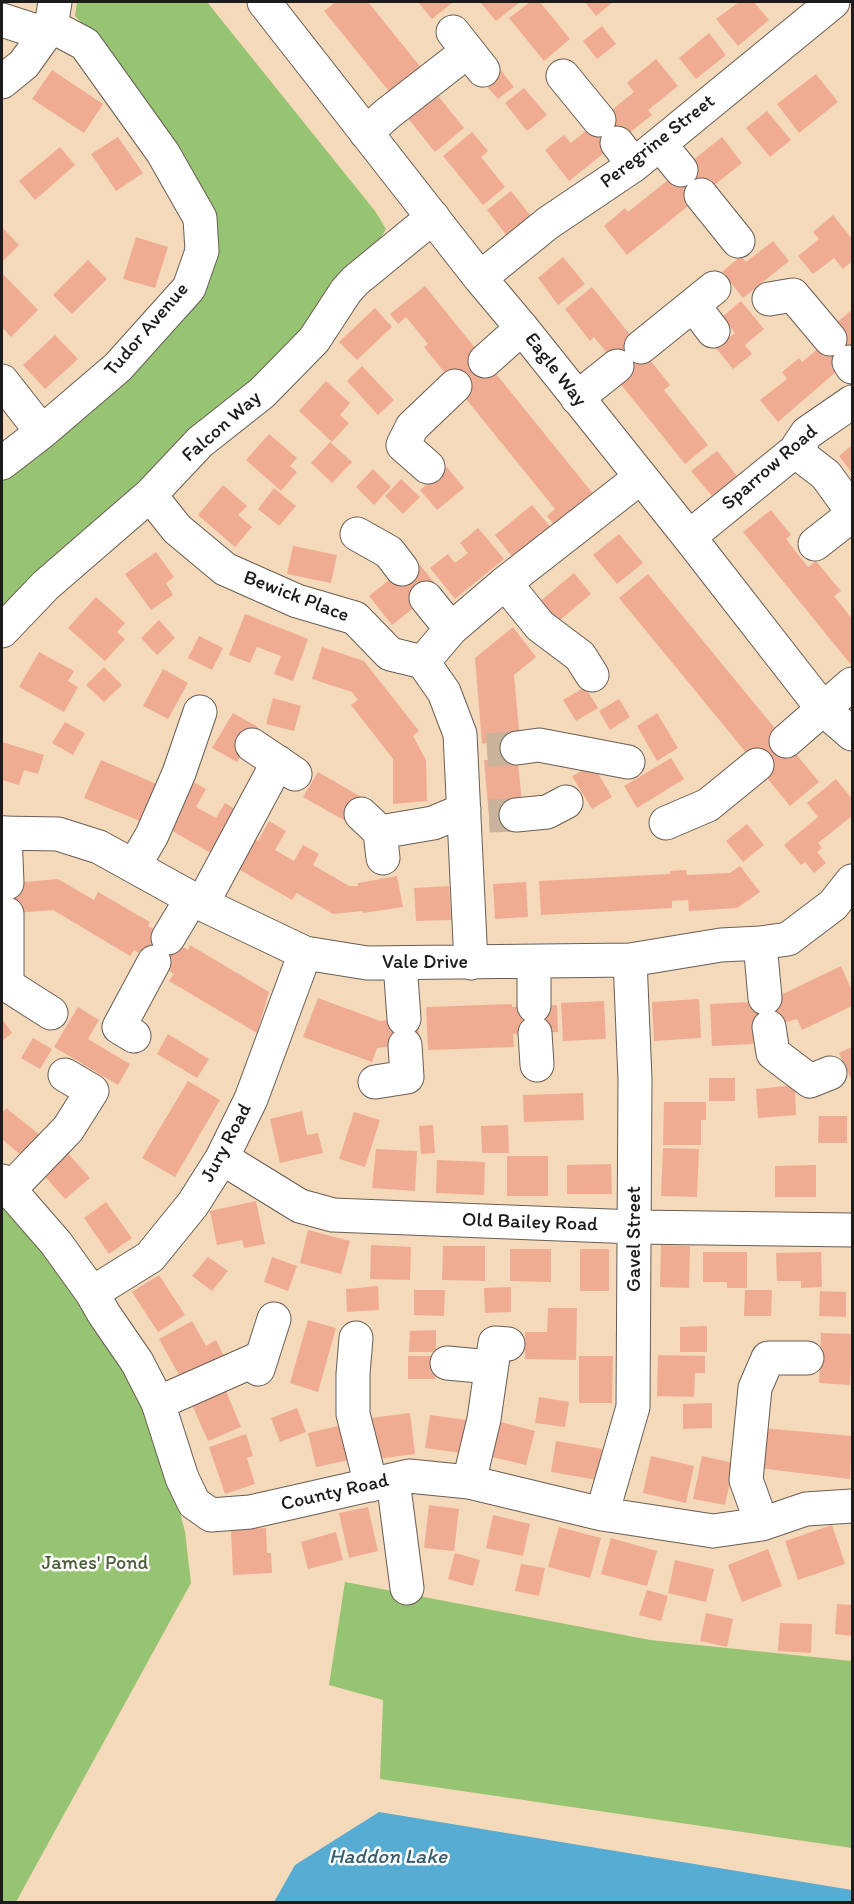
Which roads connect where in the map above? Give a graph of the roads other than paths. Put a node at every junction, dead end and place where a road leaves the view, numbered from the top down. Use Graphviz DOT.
graph roads {
  1 [pos="264,2"];
  2 [pos="833,2"];
  3 [pos="2,20"];
  4 [pos="50,20"];
  5 [pos="468,51"];
  6 [pos="564,76"];
  7 [pos="2,82"];
  8 [pos="366,134"];
  9 [pos="617,142"];
  10 [pos="660,144"];
  11 [pos="681,170"];
  12 [pos="701,195"];
  13 [pos="433,217"];
  14 [pos="738,242"];
  15 [pos="480,278"];
  16 [pos="770,299"];
  17 [pos="522,328"];
  18 [pos="713,331"];
  19 [pos="844,356"];
  20 [pos="485,360"];
  21 [pos="2,381"];
  22 [pos="455,386"];
  23 [pos="577,398"];
  24 [pos="852,402"];
  25 [pos="42,432"];
  26 [pos="795,451"];
  27 [pos="2,463"];
  28 [pos="428,467"];
  29 [pos="641,477"];
  30 [pos="150,495"];
  31 [pos="852,513"];
  32 [pos="357,534"];
  33 [pos="689,537"];
  34 [pos="815,544"];
  35 [pos="402,569"];
  36 [pos="506,583"];
  37 [pos="426,598"];
  38 [pos="451,629"];
  39 [pos="2,631"];
  40 [pos="423,662"];
  41 [pos="592,675"];
  42 [pos="852,684"];
  43 [pos="823,709"];
  44 [pos="200,712"];
  45 [pos="852,734"];
  46 [pos="786,741"];
  47 [pos="488,750"];
  48 [pos="275,761"];
  49 [pos="628,762"];
  50 [pos="757,765"];
  51 [pos="566,802"];
  52 [pos="483,815"];
  53 [pos="666,824"];
  54 [pos="3,833"];
  55 [pos="375,835"];
  56 [pos="134,866"];
  57 [pos="852,881"];
  58 [pos="197,901"];
  59 [pos="760,943"];
  60 [pos="305,953"];
  61 [pos="630,960"];
  62 [pos="534,962"];
  63 [pos="400,963"];
  64 [pos="471,963"];
  65 [pos="51,1013"];
  66 [pos="134,1036"];
  67 [pos="537,1065"];
  68 [pos="830,1073"];
  69 [pos="65,1075"];
  70 [pos="375,1082"];
  71 [pos="222,1158"];
  72 [pos="5,1185"];
  73 [pos="635,1227"];
  74 [pos="852,1230"];
  75 [pos="92,1293"];
  76 [pos="274,1318"];
  77 [pos="356,1338"];
  78 [pos="807,1358"];
  79 [pos="447,1363"];
  80 [pos="158,1404"];
  81 [pos="382,1482"];
  82 [pos="469,1482"];
  83 [pos="852,1506"];
  84 [pos="602,1514"];
  85 [pos="762,1524"];
  86 [pos="407,1588"];
  1 -- 8 [label="street, Eagle Way"];
  2 -- 10 [label="street, Peregrine Street"];
  3 -- 4 [label="street, Tudor Avenue"];
  4 -- 7 [label="street"];
  4 -- 25 [label="street, Tudor Avenue"];
  5 -- 8 [label="street"];
  6 -- 9 [label="street"];
  8 -- 13 [label="street, Eagle Way"];
  9 -- 10 [label="street, Peregrine Street"];
  9 -- 15 [label="street, Peregrine Street"];
  10 -- 11 [label="street"];
  12 -- 14 [label="street"];
  13 -- 15 [label="street, Eagle Way"];
  13 -- 30 [label="street, Falcon Way"];
  15 -- 17 [label="street, Eagle Way"];
  16 -- 19 [label="street"];
  17 -- 20 [label="street"];
  17 -- 23 [label="street, Eagle Way"];
  18 -- 23 [label="street"];
  21 -- 25 [label="street"];
  22 -- 28 [label="street"];
  23 -- 29 [label="street, Eagle Way"];
  24 -- 26 [label="street, Sparrow Road"];
  25 -- 27 [label="street, Tudor Avenue"];
  26 -- 31 [label="street"];
  26 -- 33 [label="street, Sparrow Road"];
  29 -- 33 [label="street, Eagle Way"];
  29 -- 36 [label="street"];
  30 -- 39 [label="street, Falcon Way"];
  30 -- 40 [label="street, Bewick Place"];
  31 -- 34 [label="street"];
  32 -- 35 [label="street"];
  33 -- 43 [label="street, Eagle Way"];
  36 -- 38 [label="street"];
  36 -- 41 [label="street"];
  37 -- 38 [label="street"];
  38 -- 40 [label="street"];
  40 -- 47 [label="street"];
  42 -- 43 [label="street"];
  43 -- 45 [label="street, Eagle Way"];
  43 -- 46 [label="street"];
  44 -- 56 [label="street"];
  47 -- 49 [label="street"];
  47 -- 52 [label="street"];
  48 -- 58 [label="street"];
  50 -- 53 [label="street"];
  51 -- 52 [label="street"];
  52 -- 55 [label="street"];
  52 -- 64 [label="street"];
  54 -- 56 [label="street, Vale Drive"];
  54 -- 65 [label="street"];
  56 -- 58 [label="street, Vale Drive"];
  57 -- 59 [label="street, Vale Drive"];
  58 -- 60 [label="street, Vale Drive"];
  58 -- 66 [label="street"];
  59 -- 61 [label="street, Vale Drive"];
  59 -- 68 [label="street"];
  60 -- 63 [label="street, Vale Drive"];
  60 -- 71 [label="street, Jury Road"];
  61 -- 62 [label="street, Vale Drive"];
  61 -- 73 [label="street, Gavel Street"];
  62 -- 64 [label="street, Vale Drive"];
  62 -- 67 [label="street"];
  63 -- 64 [label="street, Vale Drive"];
  63 -- 70 [label="street"];
  69 -- 72 [label="street"];
  71 -- 73 [label="street, Old Bailey Road"];
  71 -- 75 [label="street, Jury Road"];
  72 -- 75 [label="street, County Road"];
  73 -- 74 [label="street, Old Bailey Road"];
  73 -- 84 [label="street, Gavel Street"];
  75 -- 80 [label="street, County Road"];
  76 -- 80 [label="street"];
  77 -- 81 [label="street"];
  78 -- 85 [label="street"];
  79 -- 82 [label="street"];
  80 -- 81 [label="street, County Road"];
  81 -- 82 [label="street, County Road"];
  81 -- 86 [label="street"];
  82 -- 84 [label="street, County Road"];
  83 -- 85 [label="street, County Road"];
  84 -- 85 [label="street, County Road"];
}
